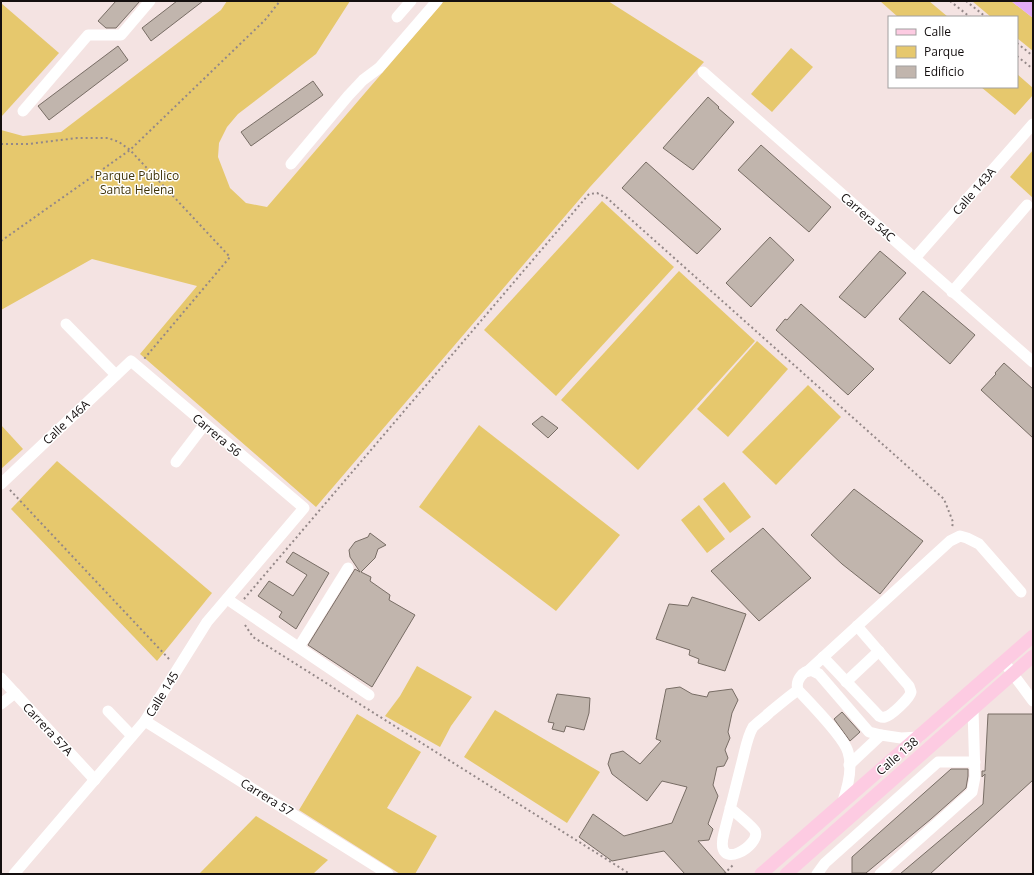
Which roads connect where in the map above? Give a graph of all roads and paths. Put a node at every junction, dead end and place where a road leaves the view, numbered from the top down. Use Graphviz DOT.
graph roads {
  1 [pos="150,1"];
  2 [pos="280,1"];
  3 [pos="411,1"];
  4 [pos="437,1"];
  5 [pos="950,1"];
  6 [pos="966,1"];
  7 [pos="969,16"];
  8 [pos="985,16"];
  9 [pos="397,17"];
  10 [pos="1018,44"];
  11 [pos="1033,56"];
  12 [pos="1018,57"];
  13 [pos="1033,69"];
  14 [pos="703,72"];
  15 [pos="23,111"];
  16 [pos="1033,124"];
  17 [pos="1,144"];
  18 [pos="130,150"];
  19 [pos="290,164"];
  20 [pos="1028,205"];
  21 [pos="1,241"];
  22 [pos="915,258"];
  23 [pos="952,292"];
  24 [pos="66,324"];
  25 [pos="1033,362"];
  26 [pos="134,364"];
  27 [pos="116,375"];
  28 [pos="205,424"];
  29 [pos="176,462"];
  30 [pos="2,483"];
  31 [pos="304,508"];
  32 [pos="950,541"];
  33 [pos="348,568"];
  34 [pos="1021,592"];
  35 [pos="227,599"];
  36 [pos="241,608"];
  37 [pos="857,626"];
  38 [pos="1033,636"];
  39 [pos="299,647"];
  40 [pos="878,651"];
  41 [pos="823,658"];
  42 [pos="1032,659"];
  43 [pos="1004,662"];
  44 [pos="178,668"];
  45 [pos="808,671"];
  46 [pos="1013,674"];
  47 [pos="1,678"];
  48 [pos="846,682"];
  49 [pos="798,690"];
  50 [pos="15,693"];
  51 [pos="369,695"];
  52 [pos="1033,701"];
  53 [pos="1,704"];
  54 [pos="974,709"];
  55 [pos="108,711"];
  56 [pos="145,721"];
  57 [pos="881,735"];
  58 [pos="132,736"];
  59 [pos="919,737"];
  60 [pos="975,762"];
  61 [pos="849,765"];
  62 [pos="95,780"];
  63 [pos="841,805"];
  64 [pos="730,808"];
  65 [pos="14,874"];
  66 [pos="388,874"];
  67 [pos="630,874"];
  68 [pos="761,874"];
  69 [pos="786,874"];
  70 [pos="817,874"];
  71 [pos="880,874"];
  1 -- 15 [label="street"];
  2 -- 18 [label="path"];
  3 -- 9 [label="street"];
  4 -- 19 [label="street"];
  5 -- 7 [label="path"];
  6 -- 8 [label="path"];
  10 -- 11 [label="path"];
  12 -- 13 [label="path"];
  14 -- 22 [label="street, Carrera 54C"];
  16 -- 22 [label="street, Calle 143A"];
  17 -- 18 [label="path"];
  18 -- 21 [label="path"];
  18 -- 26 [label="path"];
  20 -- 23 [label="street"];
  22 -- 23 [label="street, Carrera 54C"];
  23 -- 25 [label="street, Carrera 54C"];
  24 -- 27 [label="street"];
  26 -- 27 [label="street, Calle 146A"];
  26 -- 28 [label="street, Carrera 56"];
  27 -- 30 [label="street, Calle 146A"];
  28 -- 29 [label="street"];
  28 -- 31 [label="street, Carrera 56"];
  30 -- 44 [label="path"];
  31 -- 35 [label="street, Calle 145"];
  32 -- 34 [label="street"];
  32 -- 36 [label="path"];
  32 -- 37 [label="street"];
  33 -- 39 [label="street"];
  35 -- 36 [label="street"];
  35 -- 44 [label="street, Calle 145"];
  36 -- 39 [label="street"];
  36 -- 67 [label="path"];
  37 -- 40 [label="street"];
  37 -- 41 [label="street"];
  38 -- 43 [label="main road, Calle 138"];
  39 -- 51 [label="street"];
  40 -- 48 [label="street"];
  40 -- 48 [label="street"];
  41 -- 45 [label="street"];
  41 -- 48 [label="street"];
  42 -- 46 [label="main road, Calle 138"];
  43 -- 46 [label="street"];
  43 -- 59 [label="main road, Calle 138"];
  44 -- 56 [label="street, Calle 145"];
  45 -- 49 [label="street"];
  45 -- 57 [label="street"];
  46 -- 52 [label="street"];
  46 -- 54 [label="main road, Calle 138"];
  47 -- 50 [label="street, Carrera 57A"];
  49 -- 61 [label="street"];
  49 -- 64 [label="street"];
  50 -- 53 [label="street"];
  50 -- 62 [label="street, Carrera 57A"];
  54 -- 60 [label="street"];
  54 -- 69 [label="main road, Calle 138"];
  55 -- 58 [label="street"];
  56 -- 58 [label="street, Calle 145"];
  56 -- 66 [label="street, Carrera 57"];
  57 -- 59 [label="street"];
  57 -- 61 [label="street"];
  58 -- 62 [label="street, Calle 145"];
  59 -- 63 [label="main road, Calle 138"];
  60 -- 70 [label="street"];
  60 -- 71 [label="street"];
  61 -- 63 [label="street"];
  62 -- 65 [label="street, Calle 145"];
  63 -- 68 [label="main road, Calle 138"];
}
